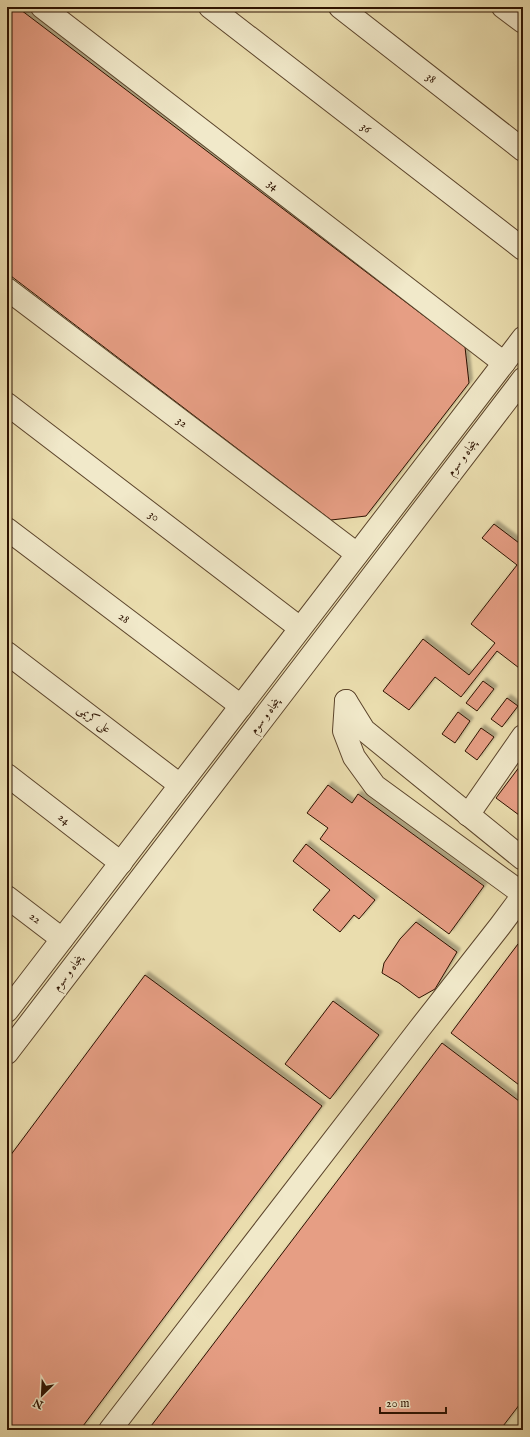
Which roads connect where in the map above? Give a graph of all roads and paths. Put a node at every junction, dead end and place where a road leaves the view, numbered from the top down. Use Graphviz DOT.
graph roads {
  1 [pos="42,7"];
  2 [pos="210,7"];
  3 [pos="340,7"];
  4 [pos="503,7"];
  5 [pos="523,22"];
  6 [pos="523,150"];
  7 [pos="523,249"];
  8 [pos="7,289"];
  9 [pos="523,338"];
  10 [pos="504,363"];
  11 [pos="523,379"];
  12 [pos="7,404"];
  13 [pos="7,529"];
  14 [pos="357,554"];
  15 [pos="300,628"];
  16 [pos="7,653"];
  17 [pos="241,706"];
  18 [pos="523,736"];
  19 [pos="7,776"];
  20 [pos="180,785"];
  21 [pos="468,814"];
  22 [pos="523,859"];
  23 [pos="121,863"];
  24 [pos="523,894"];
  25 [pos="7,897"];
  26 [pos="62,939"];
  27 [pos="7,1011"];
  28 [pos="7,1053"];
  29 [pos="110,1430"];
  1 -- 10 [label="street, 34"];
  2 -- 7 [label="street, 36"];
  3 -- 6 [label="street, 38"];
  4 -- 5 [label="street"];
  8 -- 14 [label="street, 32"];
  9 -- 10 [label="street, پنجاه و سوم"];
  10 -- 14 [label="street, پنجاه و سوم"];
  11 -- 28 [label="street, پنجاه و سوم"];
  12 -- 15 [label="street, 30"];
  13 -- 17 [label="street, 28"];
  14 -- 15 [label="street, پنجاه و سوم"];
  15 -- 17 [label="street, پنجاه و سوم"];
  16 -- 20 [label="street, علی کریمی"];
  17 -- 20 [label="street, پنجاه و سوم"];
  18 -- 21 [label="street"];
  19 -- 23 [label="street, 24"];
  20 -- 23 [label="street, پنجاه و سوم"];
  21 -- 22 [label="street"];
  21 -- 24 [label="street"];
  23 -- 26 [label="street, پنجاه و سوم"];
  24 -- 29 [label="street"];
  25 -- 26 [label="street, 22"];
  26 -- 27 [label="street, پنجاه و سوم"];
}
